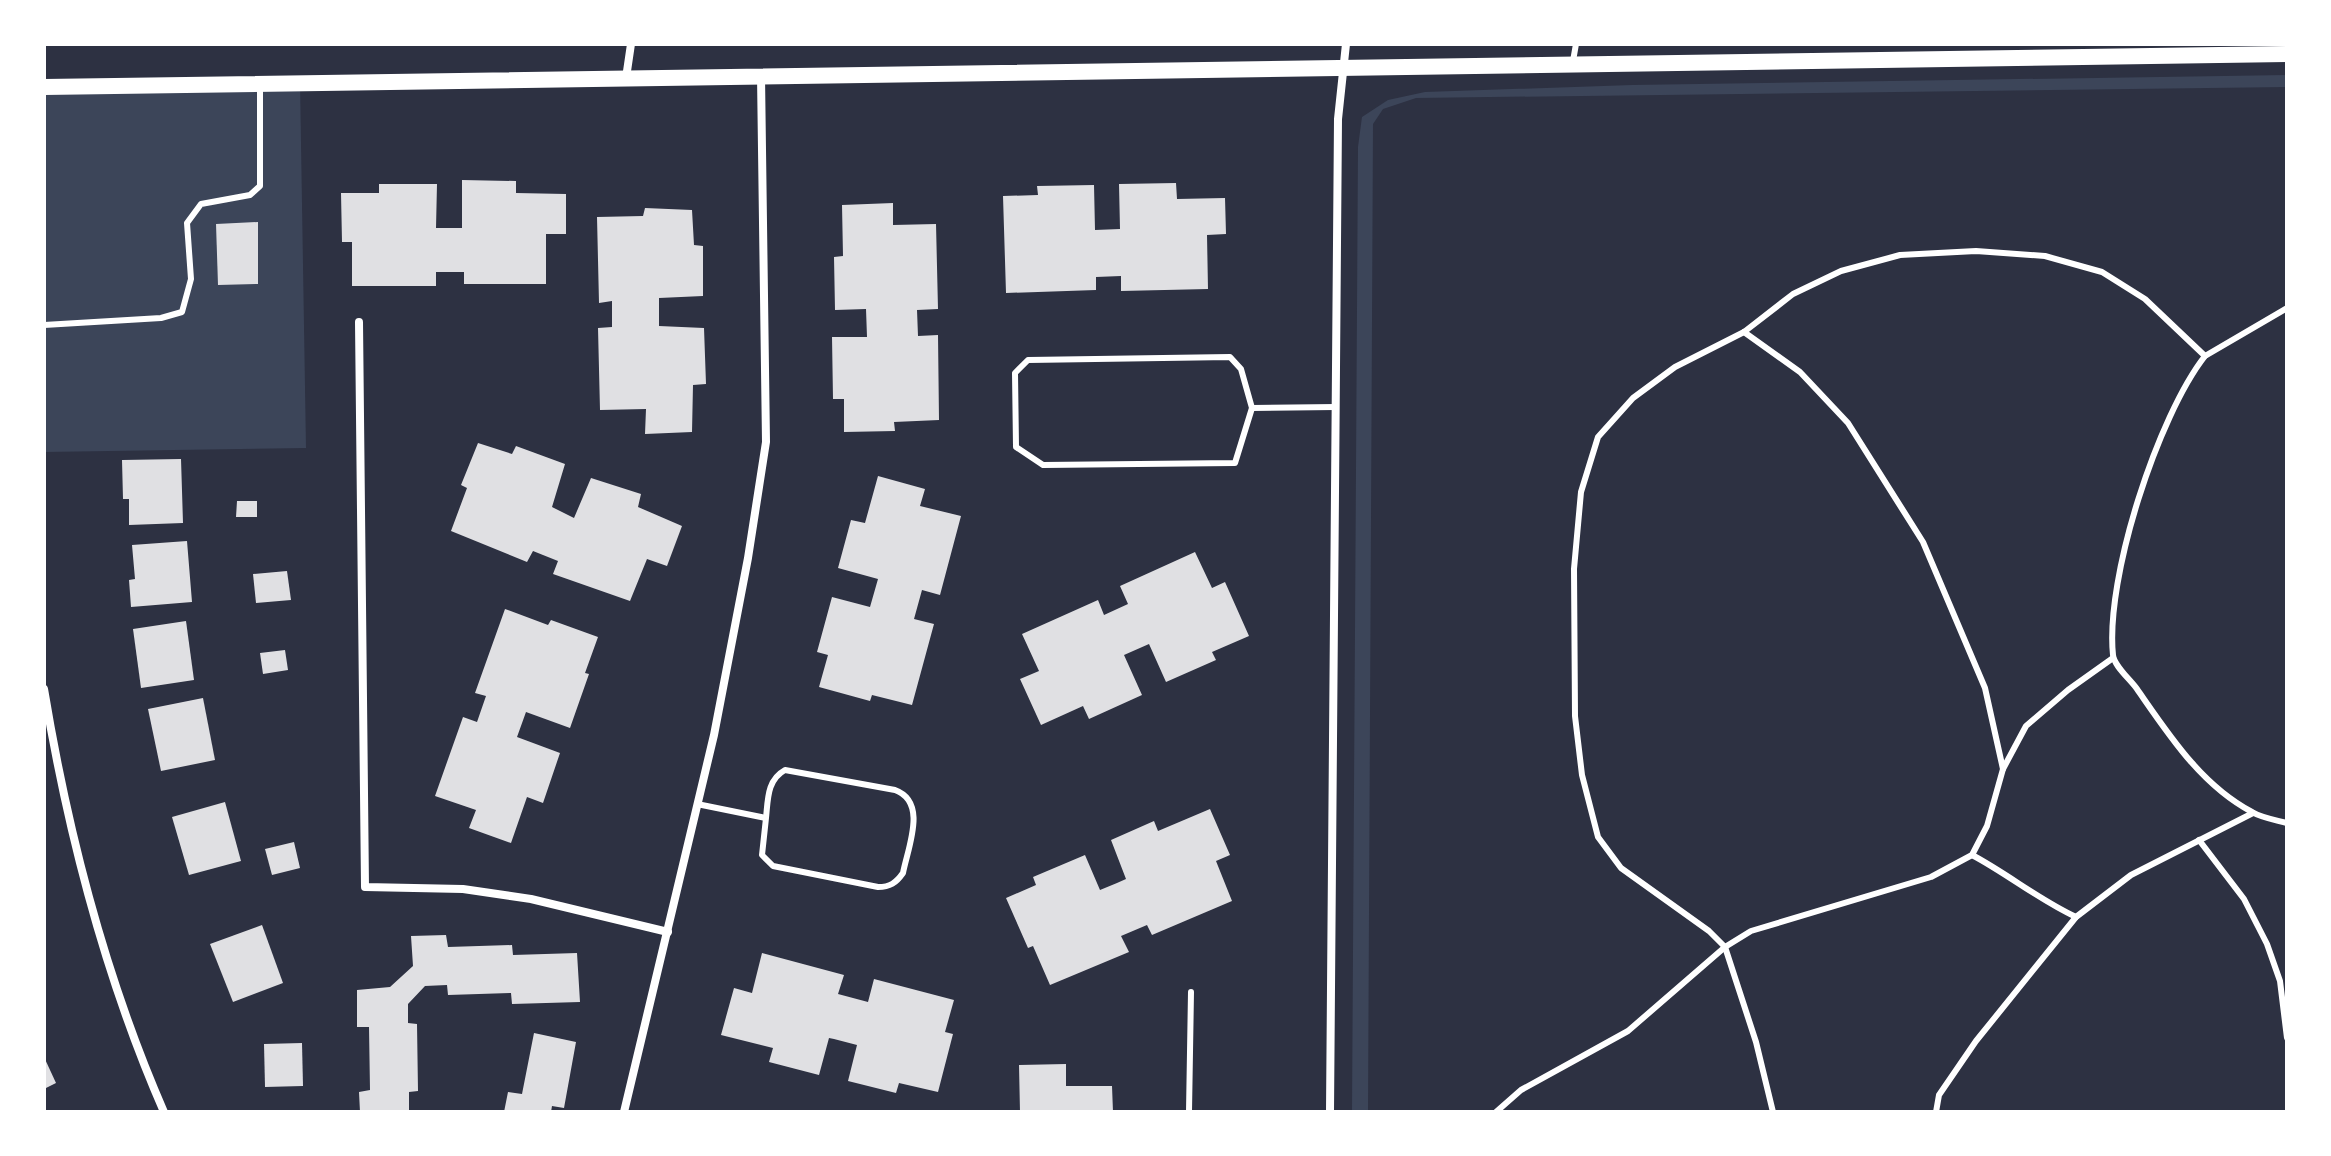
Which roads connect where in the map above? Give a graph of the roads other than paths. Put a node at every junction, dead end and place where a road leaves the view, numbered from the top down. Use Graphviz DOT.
graph roads {
  1 [pos="631,44"];
  2 [pos="1346,44"];
  3 [pos="1576,44"];
  4 [pos="2026,51"];
  5 [pos="2287,54"];
  6 [pos="1572,65"];
  7 [pos="1343,69"];
  8 [pos="761,76"];
  9 [pos="626,78"];
  10 [pos="260,83"];
  11 [pos="44,87"];
  12 [pos="2287,308"];
  13 [pos="359,322"];
  14 [pos="44,325"];
  15 [pos="1744,332"];
  16 [pos="2205,356"];
  17 [pos="1336,407"];
  18 [pos="1252,408"];
  19 [pos="2113,658"];
  20 [pos="44,689"];
  21 [pos="2003,769"];
  22 [pos="697,804"];
  23 [pos="2253,813"];
  24 [pos="766,818"];
  25 [pos="2287,823"];
  26 [pos="2199,840"];
  27 [pos="1972,855"];
  28 [pos="2076,917"];
  29 [pos="668,932"];
  30 [pos="1725,947"];
  31 [pos="1191,992"];
  32 [pos="2287,1038"];
  33 [pos="164,1112"];
  34 [pos="624,1112"];
  35 [pos="1189,1112"];
  36 [pos="1330,1112"];
  37 [pos="1496,1112"];
  38 [pos="1773,1112"];
  39 [pos="1936,1112"];
  1 -- 9 [label="street"];
  2 -- 7 [label="street"];
  3 -- 6 [label="lane"];
  4 -- 5 [label="main road"];
  4 -- 6 [label="main road"];
  6 -- 7 [label="main road"];
  7 -- 8 [label="main road"];
  7 -- 17 [label="street"];
  8 -- 9 [label="main road"];
  8 -- 22 [label="street"];
  9 -- 10 [label="main road"];
  10 -- 11 [label="main road"];
  10 -- 14 [label="lane"];
  12 -- 16 [label="lane"];
  13 -- 29 [label="street"];
  15 -- 16 [label="lane"];
  15 -- 21 [label="lane"];
  15 -- 30 [label="lane"];
  16 -- 19 [label="lane"];
  17 -- 18 [label="lane"];
  17 -- 36 [label="street"];
  18 -- 18 [label="lane"];
  19 -- 21 [label="lane"];
  19 -- 23 [label="lane"];
  20 -- 33 [label="street"];
  21 -- 27 [label="lane"];
  22 -- 24 [label="lane"];
  22 -- 29 [label="street"];
  23 -- 25 [label="lane"];
  23 -- 26 [label="lane"];
  24 -- 24 [label="lane"];
  26 -- 28 [label="lane"];
  26 -- 32 [label="lane"];
  27 -- 28 [label="lane"];
  27 -- 30 [label="lane"];
  28 -- 39 [label="lane"];
  29 -- 34 [label="street"];
  30 -- 37 [label="lane"];
  30 -- 38 [label="lane"];
  31 -- 35 [label="lane"];
}
